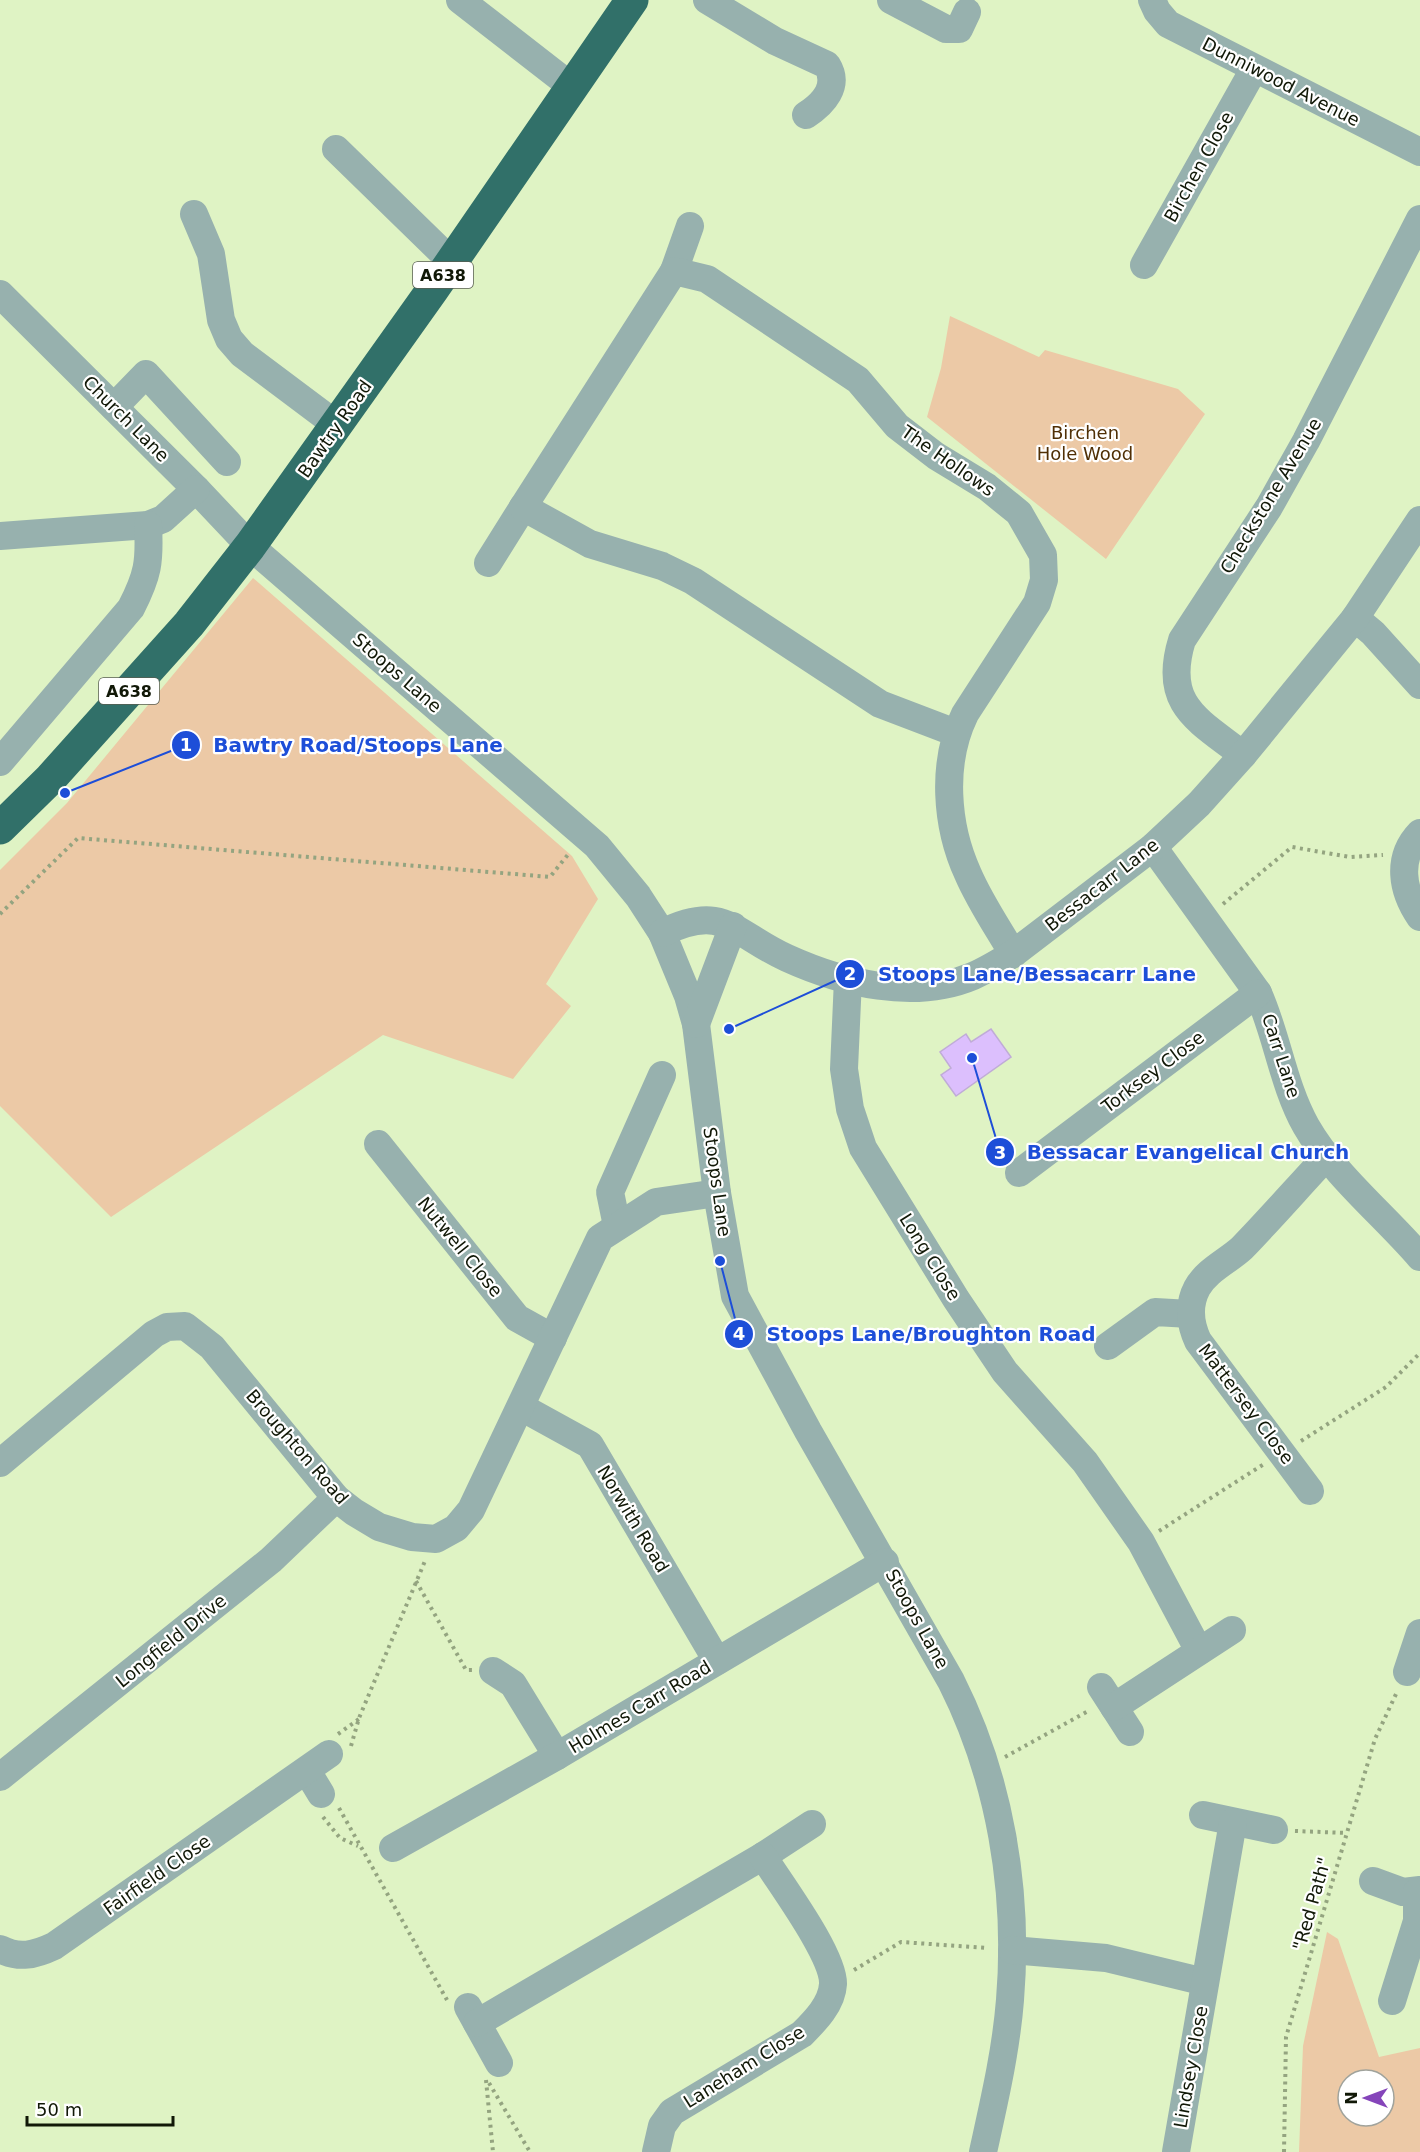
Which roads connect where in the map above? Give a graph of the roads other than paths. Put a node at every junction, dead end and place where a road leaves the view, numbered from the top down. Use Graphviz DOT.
graph roads {
  1 [pos="460,0"];
  2 [pos="632,0"];
  3 [pos="707,0"];
  4 [pos="891,0"];
  5 [pos="1152,0"];
  6 [pos="967,12"];
  7 [pos="1254,69"];
  8 [pos="572,87"];
  9 [pos="806,115"];
  10 [pos="336,149"];
  11 [pos="1420,152"];
  12 [pos="194,214"];
  13 [pos="1420,219"];
  14 [pos="690,226"];
  15 [pos="452,262"];
  16 [pos="1144,265"];
  17 [pos="674,271"];
  18 [pos="0,294"];
  19 [pos="114,407"];
  20 [pos="338,426"];
  21 [pos="227,462"];
  22 [pos="196,489"];
  23 [pos="523,507"];
  24 [pos="1420,520"];
  25 [pos="148,525"];
  26 [pos="0,536"];
  27 [pos="250,546"];
  28 [pos="488,563"];
  29 [pos="1355,618"];
  30 [pos="1420,685"];
  31 [pos="956,733"];
  32 [pos="1244,754"];
  33 [pos="0,762"];
  34 [pos="0,828"];
  35 [pos="1414,843"];
  36 [pos="1153,847"];
  37 [pos="1420,917"];
  38 [pos="733,926"];
  39 [pos="662,933"];
  40 [pos="1013,954"];
  41 [pos="848,979"];
  42 [pos="1258,993"];
  43 [pos="696,1024"];
  44 [pos="662,1075"];
  45 [pos="378,1144"];
  46 [pos="1327,1156"];
  47 [pos="1019,1173"];
  48 [pos="717,1193"];
  49 [pos="617,1226"];
  50 [pos="1420,1257"];
  51 [pos="1190,1314"];
  52 [pos="553,1338"];
  53 [pos="1108,1346"];
  54 [pos="520,1407"];
  55 [pos="0,1463"];
  56 [pos="1310,1491"];
  57 [pos="336,1498"];
  58 [pos="885,1562"];
  59 [pos="1232,1630"];
  60 [pos="1420,1633"];
  61 [pos="1199,1651"];
  62 [pos="717,1661"];
  63 [pos="494,1671"];
  64 [pos="1407,1672"];
  65 [pos="1130,1732"];
  66 [pos="329,1754"];
  67 [pos="557,1756"];
  68 [pos="0,1777"];
  69 [pos="1203,1815"];
  70 [pos="1233,1822"];
  71 [pos="812,1824"];
  72 [pos="1274,1830"];
  73 [pos="393,1848"];
  74 [pos="763,1856"];
  75 [pos="1373,1881"];
  76 [pos="1418,1891"];
  77 [pos="0,1949"];
  78 [pos="1012,1950"];
  79 [pos="1205,1982"];
  80 [pos="1392,2001"];
  81 [pos="492,2070"];
  82 [pos="656,2152"];
  83 [pos="983,2152"];
  84 [pos="1176,2152"];
  1 -- 8 [label="street"];
  2 -- 8 [label="highway, Bawtry Road / A638"];
  3 -- 9 [label="street"];
  4 -- 6 [label="street"];
  5 -- 7 [label="street, Dunniwood Avenue"];
  7 -- 11 [label="street, Dunniwood Avenue"];
  7 -- 16 [label="street, Birchen Close"];
  8 -- 15 [label="highway, Bawtry Road / A638"];
  10 -- 15 [label="street"];
  12 -- 20 [label="street"];
  13 -- 32 [label="street, Checkstone Avenue"];
  14 -- 17 [label="street"];
  15 -- 20 [label="highway, Bawtry Road / A638"];
  17 -- 23 [label="street"];
  17 -- 31 [label="street, The Hollows"];
  18 -- 19 [label="street, Church Lane"];
  19 -- 21 [label="street"];
  19 -- 22 [label="street, Church Lane"];
  20 -- 27 [label="highway, Bawtry Road / A638"];
  22 -- 25 [label="street"];
  22 -- 27 [label="street, Church Lane"];
  23 -- 28 [label="street"];
  23 -- 31 [label="street"];
  24 -- 29 [label="street, Bessacarr Lane"];
  25 -- 26 [label="street"];
  25 -- 33 [label="street"];
  27 -- 34 [label="highway, Bawtry Road / A638"];
  27 -- 39 [label="street, Stoops Lane"];
  29 -- 30 [label="street"];
  29 -- 32 [label="street, Bessacarr Lane"];
  31 -- 40 [label="street, The Hollows"];
  32 -- 36 [label="street, Bessacarr Lane"];
  35 -- 37 [label="street"];
  36 -- 40 [label="street, Bessacarr Lane"];
  36 -- 42 [label="street, Carr Lane"];
  38 -- 39 [label="street, Bessacarr Lane"];
  38 -- 41 [label="street, Bessacarr Lane"];
  38 -- 43 [label="street"];
  39 -- 43 [label="street, Stoops Lane"];
  40 -- 41 [label="street, Bessacarr Lane"];
  41 -- 61 [label="street, Long Close"];
  42 -- 46 [label="street, Carr Lane"];
  42 -- 47 [label="street, Torksey Close"];
  43 -- 48 [label="street, Stoops Lane"];
  44 -- 49 [label="street"];
  45 -- 52 [label="street, Nutwell Close"];
  46 -- 50 [label="street, Carr Lane"];
  46 -- 51 [label="street"];
  48 -- 49 [label="street, Broughton Road"];
  48 -- 58 [label="street, Stoops Lane"];
  49 -- 52 [label="street, Broughton Road"];
  51 -- 53 [label="street"];
  51 -- 56 [label="street, Mattersey Close"];
  52 -- 54 [label="street, Broughton Road"];
  54 -- 57 [label="street, Broughton Road"];
  54 -- 62 [label="street, Norwith Road"];
  55 -- 57 [label="street, Broughton Road"];
  57 -- 68 [label="street, Longfield Drive"];
  58 -- 62 [label="street, Holmes Carr Road"];
  58 -- 78 [label="street, Stoops Lane"];
  59 -- 61 [label="street"];
  60 -- 64 [label="street"];
  61 -- 65 [label="street"];
  62 -- 67 [label="street, Holmes Carr Road"];
  63 -- 67 [label="street"];
  66 -- 77 [label="street, Fairfield Close"];
  67 -- 73 [label="street, Holmes Carr Road"];
  69 -- 70 [label="street"];
  70 -- 72 [label="street"];
  70 -- 79 [label="street, Lindsey Close"];
  71 -- 74 [label="street"];
  74 -- 81 [label="street"];
  74 -- 82 [label="street, Laneham Close"];
  75 -- 76 [label="street"];
  76 -- 80 [label="street"];
  78 -- 79 [label="street, Lindsey Close"];
  78 -- 83 [label="street, Stoops Lane"];
  79 -- 84 [label="street, Lindsey Close"];
}
